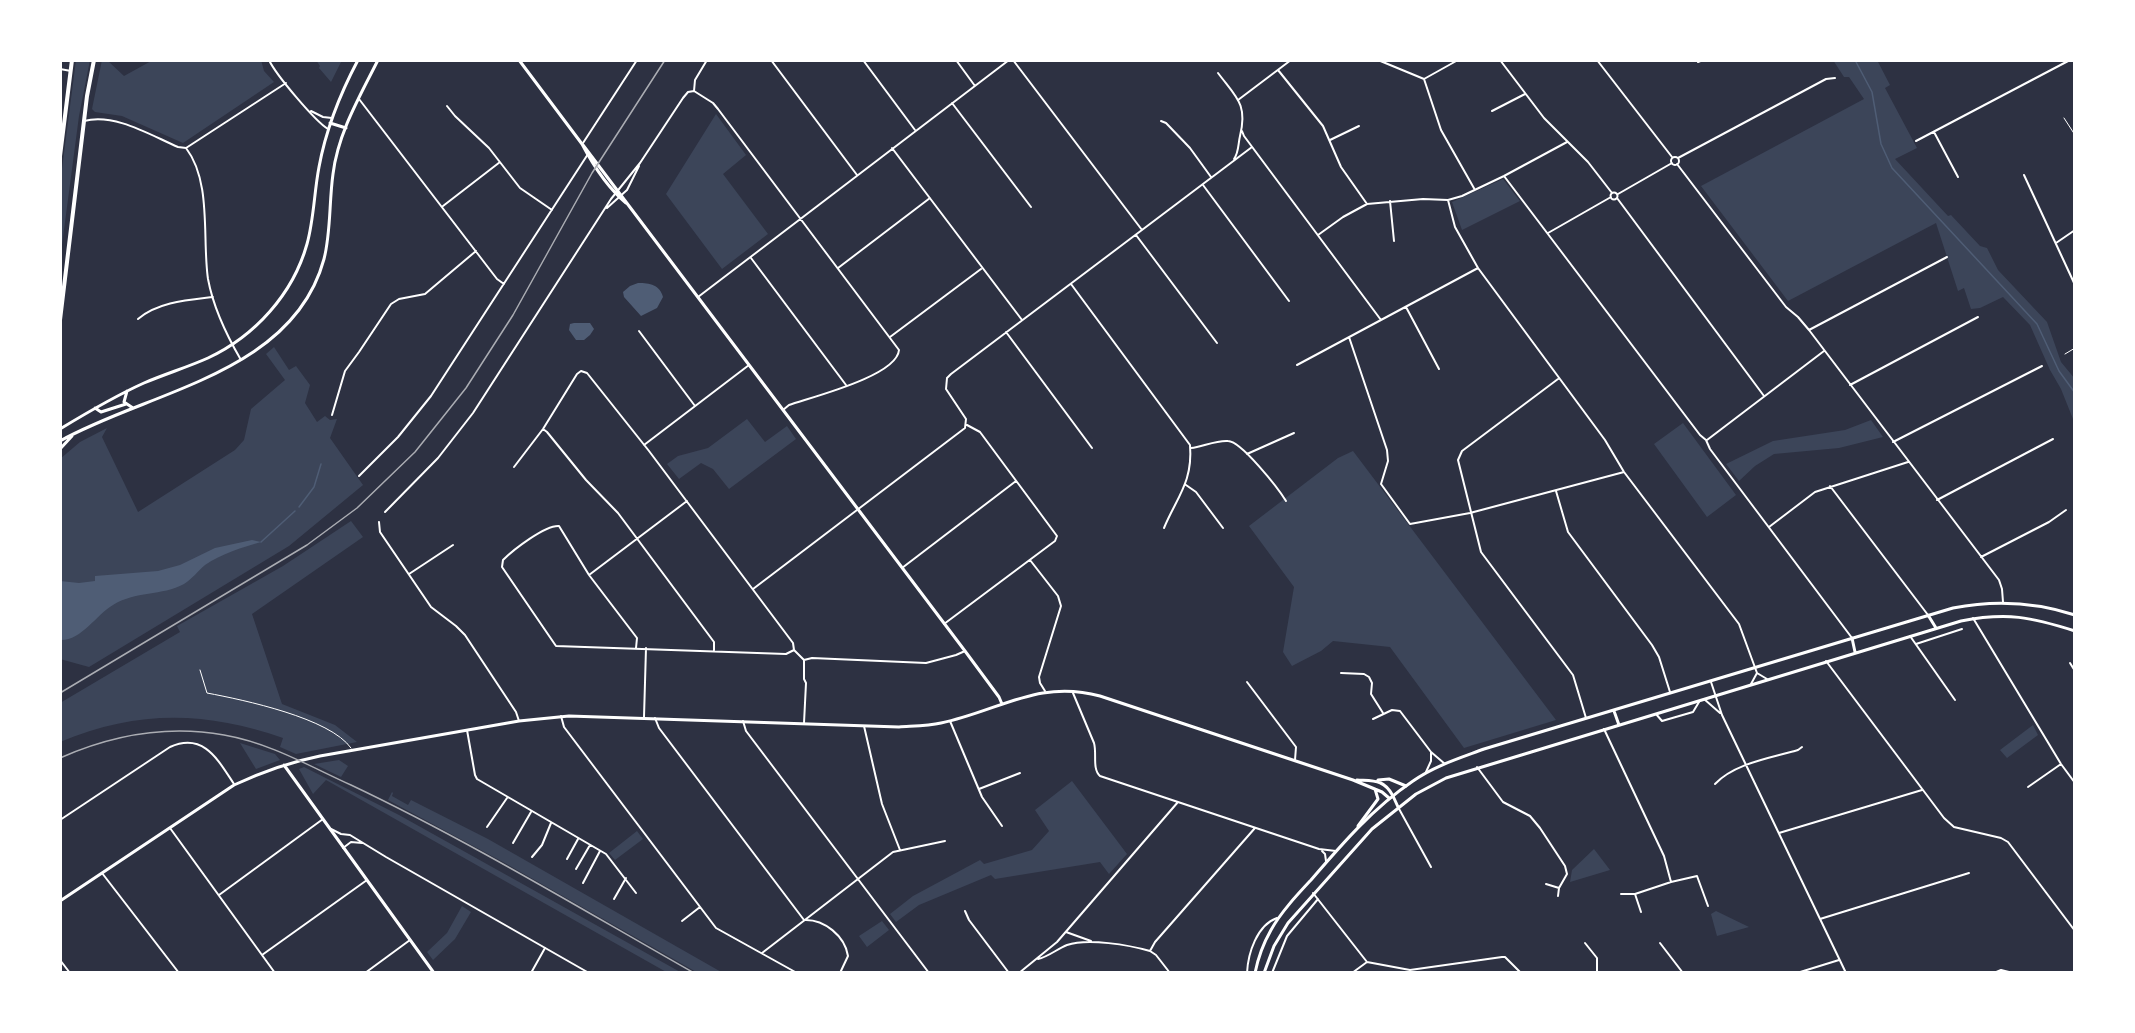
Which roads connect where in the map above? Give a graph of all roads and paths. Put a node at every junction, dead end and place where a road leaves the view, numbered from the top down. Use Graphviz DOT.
graph roads {
  1 [pos="72,60"];
  2 [pos="94,60"];
  3 [pos="269,60"];
  4 [pos="358,60"];
  5 [pos="378,60"];
  6 [pos="519,60"];
  7 [pos="636,60"];
  8 [pos="707,60"];
  9 [pos="771,60"];
  10 [pos="863,60"];
  11 [pos="956,60"];
  12 [pos="1011,60"];
  13 [pos="1291,60"];
  14 [pos="1378,60"];
  15 [pos="1458,60"];
  16 [pos="1507,60"];
  17 [pos="1597,60"];
  18 [pos="1703,60"];
  19 [pos="2070,60"];
  20 [pos="1501,61"];
  21 [pos="1698,61"];
  22 [pos="60,69"];
  23 [pos="1278,70"];
  24 [pos="71,71"];
  25 [pos="1218,73"];
  26 [pos="1835,78"];
  27 [pos="1424,79"];
  28 [pos="286,83"];
  29 [pos="975,86"];
  30 [pos="694,91"];
  31 [pos="1524,93"];
  32 [pos="359,99"];
  33 [pos="1238,100"];
  34 [pos="952,103"];
  35 [pos="447,106"];
  36 [pos="309,109"];
  37 [pos="1492,111"];
  38 [pos="332,118"];
  39 [pos="2064,118"];
  40 [pos="84,121"];
  41 [pos="1161,121"];
  42 [pos="330,123"];
  43 [pos="1359,126"];
  44 [pos="345,128"];
  45 [pos="328,129"];
  46 [pos="916,130"];
  47 [pos="1242,131"];
  48 [pos="1934,132"];
  49 [pos="2075,135"];
  50 [pos="1330,140"];
  51 [pos="1917,141"];
  52 [pos="1567,142"];
  53 [pos="583,144"];
  54 [pos="1252,147"];
  55 [pos="186,148"];
  56 [pos="892,148"];
  57 [pos="589,153"];
  58 [pos="60,156"];
  59 [pos="1672,158"];
  60 [pos="1678,158"];
  61 [pos="1232,161"];
  62 [pos="501,162"];
  63 [pos="640,163"];
  64 [pos="1672,164"];
  65 [pos="1677,164"];
  66 [pos="857,175"];
  67 [pos="1504,176"];
  68 [pos="2024,176"];
  69 [pos="1211,177"];
  70 [pos="1958,177"];
  71 [pos="1203,184"];
  72 [pos="1475,190"];
  73 [pos="617,192"];
  74 [pos="1612,193"];
  75 [pos="1618,194"];
  76 [pos="621,196"];
  77 [pos="1611,197"];
  78 [pos="930,198"];
  79 [pos="1617,198"];
  80 [pos="1448,200"];
  81 [pos="1390,201"];
  82 [pos="1367,204"];
  83 [pos="442,206"];
  84 [pos="1031,207"];
  85 [pos="552,210"];
  86 [pos="603,213"];
  87 [pos="801,219"];
  88 [pos="1142,230"];
  89 [pos="2075,230"];
  90 [pos="1548,232"];
  91 [pos="1136,235"];
  92 [pos="1318,235"];
  93 [pos="1394,241"];
  94 [pos="2056,243"];
  95 [pos="476,251"];
  96 [pos="751,257"];
  97 [pos="1947,257"];
  98 [pos="838,268"];
  99 [pos="982,268"];
  100 [pos="1478,268"];
  101 [pos="504,284"];
  102 [pos="1071,284"];
  103 [pos="2075,285"];
  104 [pos="213,297"];
  105 [pos="698,297"];
  106 [pos="1289,301"];
  107 [pos="1406,307"];
  108 [pos="1978,317"];
  109 [pos="60,319"];
  110 [pos="138,319"];
  111 [pos="1022,320"];
  112 [pos="1381,320"];
  113 [pos="1809,330"];
  114 [pos="639,331"];
  115 [pos="1006,332"];
  116 [pos="890,338"];
  117 [pos="1349,338"];
  118 [pos="1217,343"];
  119 [pos="232,345"];
  120 [pos="2075,348"];
  121 [pos="1824,351"];
  122 [pos="2065,354"];
  123 [pos="241,360"];
  124 [pos="749,365"];
  125 [pos="1297,365"];
  126 [pos="2042,366"];
  127 [pos="1439,369"];
  128 [pos="1558,379"];
  129 [pos="1850,385"];
  130 [pos="846,386"];
  131 [pos="127,391"];
  132 [pos="1764,396"];
  133 [pos="126,404"];
  134 [pos="695,406"];
  135 [pos="95,408"];
  136 [pos="133,408"];
  137 [pos="783,410"];
  138 [pos="332,415"];
  139 [pos="60,422"];
  140 [pos="967,424"];
  141 [pos="62,427"];
  142 [pos="543,429"];
  143 [pos="75,433"];
  144 [pos="1294,433"];
  145 [pos="2053,439"];
  146 [pos="1706,440"];
  147 [pos="60,441"];
  148 [pos="1893,442"];
  149 [pos="644,445"];
  150 [pos="1092,448"];
  151 [pos="1191,448"];
  152 [pos="60,449"];
  153 [pos="1247,454"];
  154 [pos="1908,462"];
  155 [pos="514,467"];
  156 [pos="1624,472"];
  157 [pos="359,476"];
  158 [pos="1016,481"];
  159 [pos="1185,484"];
  160 [pos="1830,486"];
  161 [pos="1556,491"];
  162 [pos="1937,500"];
  163 [pos="687,501"];
  164 [pos="1286,501"];
  165 [pos="858,510"];
  166 [pos="2066,510"];
  167 [pos="385,512"];
  168 [pos="1470,513"];
  169 [pos="379,522"];
  170 [pos="1769,527"];
  171 [pos="1164,528"];
  172 [pos="1223,528"];
  173 [pos="637,539"];
  174 [pos="453,545"];
  175 [pos="1981,557"];
  176 [pos="1030,560"];
  177 [pos="902,568"];
  178 [pos="409,574"];
  179 [pos="590,575"];
  180 [pos="753,589"];
  181 [pos="2003,603"];
  182 [pos="1928,615"];
  183 [pos="2075,615"];
  184 [pos="1973,618"];
  185 [pos="944,624"];
  186 [pos="1936,628"];
  187 [pos="1962,629"];
  188 [pos="2075,631"];
  189 [pos="1910,636"];
  190 [pos="1852,638"];
  191 [pos="1915,644"];
  192 [pos="636,648"];
  193 [pos="646,648"];
  194 [pos="714,650"];
  195 [pos="794,650"];
  196 [pos="965,651"];
  197 [pos="1855,652"];
  198 [pos="804,660"];
  199 [pos="1826,661"];
  200 [pos="2070,663"];
  201 [pos="1754,668"];
  202 [pos="200,670"];
  203 [pos="2075,670"];
  204 [pos="1341,673"];
  205 [pos="1757,673"];
  206 [pos="1767,679"];
  207 [pos="1247,681"];
  208 [pos="1711,681"];
  209 [pos="1751,684"];
  210 [pos="1072,690"];
  211 [pos="1045,691"];
  212 [pos="1670,693"];
  213 [pos="1716,695"];
  214 [pos="1702,699"];
  215 [pos="1955,700"];
  216 [pos="1002,704"];
  217 [pos="1614,711"];
  218 [pos="1383,713"];
  219 [pos="1656,713"];
  220 [pos="1722,715"];
  221 [pos="561,716"];
  222 [pos="644,717"];
  223 [pos="655,718"];
  224 [pos="1373,719"];
  225 [pos="1586,719"];
  226 [pos="519,721"];
  227 [pos="743,721"];
  228 [pos="950,721"];
  229 [pos="804,723"];
  230 [pos="1619,724"];
  231 [pos="864,725"];
  232 [pos="1604,729"];
  233 [pos="467,730"];
  234 [pos="1802,747"];
  235 [pos="352,750"];
  236 [pos="1431,752"];
  237 [pos="1294,760"];
  238 [pos="1445,764"];
  239 [pos="2061,764"];
  240 [pos="284,765"];
  241 [pos="1745,766"];
  242 [pos="1477,767"];
  243 [pos="1020,773"];
  244 [pos="1425,774"];
  245 [pos="1353,780"];
  246 [pos="1376,780"];
  247 [pos="2075,783"];
  248 [pos="1715,784"];
  249 [pos="234,785"];
  250 [pos="1406,786"];
  251 [pos="2028,787"];
  252 [pos="979,789"];
  253 [pos="1374,789"];
  254 [pos="1922,790"];
  255 [pos="1391,797"];
  256 [pos="507,798"];
  257 [pos="1178,802"];
  258 [pos="1398,807"];
  259 [pos="531,812"];
  260 [pos="323,819"];
  261 [pos="60,820"];
  262 [pos="551,824"];
  263 [pos="1002,826"];
  264 [pos="328,827"];
  265 [pos="488,827"];
  266 [pos="170,828"];
  267 [pos="1255,828"];
  268 [pos="1355,830"];
  269 [pos="1779,833"];
  270 [pos="578,839"];
  271 [pos="945,841"];
  272 [pos="513,843"];
  273 [pos="364,844"];
  274 [pos="590,845"];
  275 [pos="344,848"];
  276 [pos="1319,849"];
  277 [pos="900,850"];
  278 [pos="600,851"];
  279 [pos="1336,851"];
  280 [pos="532,856"];
  281 [pos="567,859"];
  282 [pos="1326,862"];
  283 [pos="1431,867"];
  284 [pos="576,869"];
  285 [pos="102,873"];
  286 [pos="1969,873"];
  287 [pos="626,878"];
  288 [pos="858,879"];
  289 [pos="367,880"];
  290 [pos="1671,882"];
  291 [pos="583,883"];
  292 [pos="1546,884"];
  293 [pos="1559,888"];
  294 [pos="636,893"];
  295 [pos="1313,893"];
  296 [pos="1621,894"];
  297 [pos="1635,894"];
  298 [pos="219,895"];
  299 [pos="1558,896"];
  300 [pos="614,899"];
  301 [pos="1318,899"];
  302 [pos="60,901"];
  303 [pos="1708,906"];
  304 [pos="700,907"];
  305 [pos="965,911"];
  306 [pos="1641,912"];
  307 [pos="1280,917"];
  308 [pos="1820,919"];
  309 [pos="804,920"];
  310 [pos="682,921"];
  311 [pos="2075,931"];
  312 [pos="1066,932"];
  313 [pos="410,940"];
  314 [pos="1094,942"];
  315 [pos="1660,943"];
  316 [pos="1585,944"];
  317 [pos="545,948"];
  318 [pos="1150,951"];
  319 [pos="762,952"];
  320 [pos="262,956"];
  321 [pos="60,960"];
  322 [pos="1035,960"];
  323 [pos="1839,960"];
  324 [pos="1367,962"];
  325 [pos="70,973"];
  326 [pos="178,973"];
  327 [pos="274,973"];
  328 [pos="365,973"];
  329 [pos="434,973"];
  330 [pos="531,973"];
  331 [pos="590,973"];
  332 [pos="797,973"];
  333 [pos="840,973"];
  334 [pos="929,973"];
  335 [pos="1009,973"];
  336 [pos="1019,973"];
  337 [pos="1170,973"];
  338 [pos="1247,973"];
  339 [pos="1255,973"];
  340 [pos="1264,973"];
  341 [pos="1272,973"];
  342 [pos="1352,973"];
  343 [pos="1521,973"];
  344 [pos="1597,973"];
  345 [pos="1683,973"];
  346 [pos="1797,973"];
  347 [pos="1846,973"];
  348 [pos="1994,973"];
  349 [pos="2013,973"];
  1 -- 24 [label="highway"];
  2 -- 40 [label="highway"];
  3 -- 28 [label="street"];
  4 -- 38 [label="main road"];
  5 -- 32 [label="main road"];
  6 -- 53 [label="main road"];
  7 -- 53 [label="street"];
  8 -- 30 [label="street"];
  9 -- 66 [label="street"];
  10 -- 46 [label="street"];
  11 -- 29 [label="street"];
  12 -- 29 [label="street"];
  12 -- 88 [label="street"];
  13 -- 23 [label="street"];
  14 -- 27 [label="street"];
  15 -- 27 [label="street"];
  16 -- 20 [label="street"];
  17 -- 59 [label="street"];
  18 -- 21 [label="street"];
  19 -- 48 [label="street"];
  20 -- 31 [label="street"];
  22 -- 24 [label="street"];
  23 -- 33 [label="street"];
  23 -- 50 [label="street"];
  24 -- 58 [label="highway"];
  25 -- 33 [label="street"];
  26 -- 60 [label="street"];
  27 -- 72 [label="street"];
  28 -- 36 [label="street"];
  28 -- 55 [label="street"];
  29 -- 34 [label="street"];
  30 -- 63 [label="street"];
  30 -- 87 [label="street"];
  31 -- 37 [label="street"];
  31 -- 52 [label="street"];
  32 -- 44 [label="main road"];
  32 -- 83 [label="street"];
  33 -- 47 [label="street"];
  34 -- 46 [label="street"];
  34 -- 84 [label="street"];
  35 -- 62 [label="street"];
  36 -- 38 [label="street"];
  36 -- 45 [label="street"];
  38 -- 42 [label="main road"];
  39 -- 49 [label="lane"];
  40 -- 55 [label="street"];
  40 -- 109 [label="highway"];
  41 -- 69 [label="street"];
  42 -- 44 [label="main road"];
  42 -- 45 [label="main road"];
  43 -- 50 [label="street"];
  44 -- 123 [label="main road"];
  45 -- 119 [label="main road"];
  46 -- 56 [label="street"];
  47 -- 54 [label="street"];
  47 -- 61 [label="street"];
  48 -- 51 [label="street"];
  48 -- 70 [label="street"];
  50 -- 82 [label="street"];
  52 -- 67 [label="street"];
  52 -- 74 [label="street"];
  53 -- 57 [label="main road"];
  54 -- 61 [label="street"];
  54 -- 92 [label="street"];
  55 -- 104 [label="street"];
  56 -- 66 [label="street"];
  56 -- 78 [label="street"];
  57 -- 73 [label="main road"];
  57 -- 85 [label="street"];
  59 -- 60 [label="street"];
  59 -- 64 [label="street"];
  60 -- 65 [label="street"];
  61 -- 69 [label="street"];
  62 -- 83 [label="street"];
  62 -- 85 [label="street"];
  63 -- 73 [label="street"];
  63 -- 76 [label="street"];
  64 -- 65 [label="street"];
  64 -- 75 [label="street"];
  65 -- 113 [label="street"];
  66 -- 87 [label="street"];
  67 -- 72 [label="street"];
  67 -- 90 [label="street"];
  68 -- 94 [label="street"];
  69 -- 71 [label="street"];
  71 -- 88 [label="street"];
  71 -- 106 [label="street"];
  72 -- 80 [label="street"];
  73 -- 76 [label="main road"];
  73 -- 86 [label="street"];
  74 -- 75 [label="street"];
  74 -- 77 [label="street"];
  75 -- 79 [label="street"];
  76 -- 86 [label="street"];
  76 -- 105 [label="main road"];
  77 -- 79 [label="street"];
  77 -- 90 [label="street"];
  78 -- 98 [label="street"];
  78 -- 99 [label="street"];
  79 -- 132 [label="street"];
  80 -- 81 [label="street"];
  80 -- 100 [label="street"];
  81 -- 82 [label="street"];
  81 -- 93 [label="street"];
  82 -- 92 [label="street"];
  83 -- 95 [label="street"];
  85 -- 101 [label="street"];
  86 -- 167 [label="street"];
  87 -- 96 [label="street"];
  87 -- 98 [label="street"];
  88 -- 91 [label="street"];
  89 -- 94 [label="street"];
  90 -- 146 [label="street"];
  91 -- 102 [label="street"];
  91 -- 118 [label="street"];
  92 -- 112 [label="street"];
  94 -- 103 [label="street"];
  95 -- 101 [label="street"];
  95 -- 138 [label="street"];
  96 -- 105 [label="street"];
  96 -- 130 [label="street"];
  97 -- 113 [label="street"];
  98 -- 116 [label="street"];
  99 -- 111 [label="street"];
  99 -- 116 [label="street"];
  100 -- 107 [label="street"];
  100 -- 128 [label="street"];
  101 -- 157 [label="street"];
  102 -- 111 [label="street"];
  102 -- 151 [label="street"];
  104 -- 110 [label="street"];
  104 -- 119 [label="street"];
  105 -- 124 [label="main road"];
  107 -- 112 [label="street"];
  107 -- 127 [label="street"];
  108 -- 129 [label="street"];
  111 -- 115 [label="street"];
  112 -- 117 [label="street"];
  113 -- 121 [label="street"];
  114 -- 134 [label="street"];
  115 -- 140 [label="street"];
  115 -- 150 [label="street"];
  116 -- 130 [label="street"];
  117 -- 125 [label="street"];
  117 -- 168 [label="street"];
  119 -- 123 [label="street"];
  119 -- 131 [label="main road"];
  120 -- 122 [label="lane"];
  121 -- 129 [label="street"];
  121 -- 132 [label="street"];
  123 -- 136 [label="main road"];
  124 -- 134 [label="street"];
  124 -- 137 [label="main road"];
  126 -- 148 [label="street"];
  128 -- 156 [label="street"];
  128 -- 168 [label="street"];
  129 -- 148 [label="street"];
  130 -- 137 [label="street"];
  131 -- 133 [label="main road"];
  131 -- 135 [label="main road"];
  132 -- 146 [label="street"];
  133 -- 135 [label="main road"];
  133 -- 136 [label="main road"];
  134 -- 149 [label="street"];
  135 -- 141 [label="main road"];
  136 -- 143 [label="main road"];
  137 -- 165 [label="main road"];
  139 -- 141 [label="main road"];
  140 -- 158 [label="street"];
  140 -- 165 [label="street"];
  142 -- 149 [label="street"];
  142 -- 155 [label="street"];
  142 -- 173 [label="street"];
  143 -- 147 [label="main road"];
  143 -- 152 [label="main road"];
  144 -- 153 [label="street"];
  145 -- 162 [label="street"];
  146 -- 170 [label="street"];
  148 -- 154 [label="street"];
  149 -- 163 [label="street"];
  151 -- 153 [label="street"];
  151 -- 159 [label="street"];
  153 -- 164 [label="street"];
  154 -- 160 [label="street"];
  154 -- 162 [label="street"];
  156 -- 161 [label="street"];
  156 -- 201 [label="street"];
  158 -- 176 [label="street"];
  158 -- 177 [label="street"];
  159 -- 171 [label="street"];
  159 -- 172 [label="street"];
  160 -- 170 [label="street"];
  160 -- 182 [label="street"];
  161 -- 168 [label="street"];
  161 -- 212 [label="street"];
  162 -- 175 [label="street"];
  163 -- 173 [label="street"];
  163 -- 180 [label="street"];
  165 -- 177 [label="main road"];
  165 -- 180 [label="street"];
  166 -- 175 [label="street"];
  168 -- 225 [label="street"];
  169 -- 178 [label="street"];
  170 -- 190 [label="street"];
  173 -- 179 [label="street"];
  173 -- 194 [label="street"];
  174 -- 178 [label="street"];
  175 -- 181 [label="street"];
  176 -- 185 [label="street"];
  176 -- 211 [label="street"];
  177 -- 185 [label="main road"];
  178 -- 226 [label="street"];
  179 -- 192 [label="street"];
  179 -- 192 [label="street"];
  180 -- 195 [label="street"];
  181 -- 182 [label="main road"];
  181 -- 183 [label="main road"];
  182 -- 186 [label="main road"];
  182 -- 190 [label="main road"];
  184 -- 186 [label="main road"];
  184 -- 188 [label="main road"];
  184 -- 239 [label="street"];
  185 -- 196 [label="main road"];
  186 -- 189 [label="main road"];
  187 -- 191 [label="street"];
  189 -- 191 [label="street"];
  189 -- 197 [label="main road"];
  190 -- 197 [label="main road"];
  190 -- 201 [label="main road"];
  191 -- 215 [label="street"];
  192 -- 193 [label="street"];
  193 -- 194 [label="street"];
  193 -- 222 [label="street"];
  194 -- 195 [label="street"];
  195 -- 198 [label="street"];
  196 -- 198 [label="street"];
  196 -- 216 [label="main road"];
  197 -- 199 [label="main road"];
  198 -- 229 [label="street"];
  199 -- 206 [label="main road"];
  199 -- 254 [label="street"];
  200 -- 203 [label="street"];
  201 -- 205 [label="street"];
  201 -- 208 [label="main road"];
  202 -- 235 [label="lane"];
  204 -- 218 [label="street"];
  205 -- 206 [label="street"];
  205 -- 209 [label="street"];
  206 -- 209 [label="main road"];
  207 -- 237 [label="street"];
  208 -- 212 [label="main road"];
  208 -- 213 [label="street"];
  209 -- 213 [label="main road"];
  210 -- 211 [label="main road"];
  210 -- 237 [label="main road"];
  210 -- 257 [label="street"];
  211 -- 216 [label="main road"];
  212 -- 217 [label="main road"];
  213 -- 214 [label="main road"];
  213 -- 220 [label="street"];
  214 -- 219 [label="main road"];
  214 -- 219 [label="street"];
  214 -- 220 [label="street"];
  216 -- 228 [label="main road"];
  217 -- 225 [label="main road"];
  217 -- 230 [label="main road"];
  218 -- 224 [label="street"];
  218 -- 236 [label="street"];
  219 -- 230 [label="main road"];
  220 -- 241 [label="street"];
  221 -- 222 [label="main road"];
  221 -- 226 [label="main road"];
  221 -- 304 [label="street"];
  222 -- 223 [label="main road"];
  223 -- 227 [label="main road"];
  223 -- 309 [label="street"];
  225 -- 238 [label="main road"];
  226 -- 233 [label="main road"];
  227 -- 229 [label="main road"];
  227 -- 288 [label="street"];
  228 -- 231 [label="main road"];
  228 -- 252 [label="street"];
  229 -- 231 [label="main road"];
  230 -- 232 [label="main road"];
  231 -- 277 [label="street"];
  232 -- 242 [label="main road"];
  232 -- 290 [label="street"];
  233 -- 235 [label="main road"];
  233 -- 256 [label="street"];
  234 -- 241 [label="street"];
  235 -- 240 [label="main road"];
  236 -- 238 [label="street"];
  236 -- 244 [label="street"];
  237 -- 245 [label="main road"];
  238 -- 244 [label="main road"];
  239 -- 247 [label="street"];
  239 -- 251 [label="street"];
  240 -- 249 [label="main road"];
  240 -- 260 [label="main road"];
  241 -- 248 [label="street"];
  241 -- 269 [label="street"];
  242 -- 258 [label="main road"];
  242 -- 293 [label="street"];
  243 -- 252 [label="street"];
  244 -- 250 [label="main road"];
  245 -- 246 [label="main road"];
  245 -- 253 [label="main road"];
  246 -- 250 [label="main road"];
  246 -- 255 [label="main road"];
  249 -- 261 [label="street"];
  249 -- 266 [label="main road"];
  250 -- 255 [label="main road"];
  252 -- 263 [label="street"];
  253 -- 255 [label="main road"];
  253 -- 268 [label="main road"];
  254 -- 269 [label="street"];
  254 -- 311 [label="street"];
  255 -- 258 [label="main road"];
  255 -- 268 [label="main road"];
  256 -- 259 [label="street"];
  256 -- 265 [label="street"];
  257 -- 267 [label="street"];
  257 -- 312 [label="street"];
  258 -- 283 [label="street"];
  258 -- 295 [label="main road"];
  259 -- 262 [label="street"];
  259 -- 272 [label="street"];
  260 -- 264 [label="main road"];
  260 -- 298 [label="street"];
  262 -- 270 [label="street"];
  262 -- 280 [label="street"];
  264 -- 273 [label="street"];
  264 -- 275 [label="main road"];
  266 -- 285 [label="main road"];
  266 -- 298 [label="street"];
  267 -- 276 [label="street"];
  267 -- 318 [label="street"];
  268 -- 279 [label="main road"];
  269 -- 308 [label="street"];
  270 -- 274 [label="street"];
  270 -- 281 [label="street"];
  271 -- 277 [label="street"];
  273 -- 275 [label="street"];
  273 -- 317 [label="street"];
  274 -- 278 [label="street"];
  274 -- 284 [label="street"];
  275 -- 289 [label="main road"];
  276 -- 279 [label="street"];
  276 -- 282 [label="street"];
  277 -- 288 [label="street"];
  278 -- 287 [label="street"];
  278 -- 291 [label="street"];
  279 -- 282 [label="main road"];
  282 -- 307 [label="main road"];
  285 -- 302 [label="main road"];
  285 -- 326 [label="street"];
  286 -- 308 [label="street"];
  287 -- 294 [label="street"];
  287 -- 300 [label="street"];
  288 -- 309 [label="street"];
  288 -- 334 [label="street"];
  289 -- 313 [label="main road"];
  289 -- 320 [label="street"];
  290 -- 297 [label="street"];
  290 -- 303 [label="street"];
  292 -- 293 [label="street"];
  293 -- 299 [label="street"];
  295 -- 301 [label="street"];
  295 -- 340 [label="main road"];
  296 -- 297 [label="street"];
  297 -- 306 [label="street"];
  298 -- 320 [label="street"];
  301 -- 324 [label="street"];
  301 -- 341 [label="street"];
  304 -- 310 [label="street"];
  304 -- 319 [label="street"];
  305 -- 335 [label="street"];
  307 -- 338 [label="street"];
  307 -- 339 [label="main road"];
  308 -- 323 [label="street"];
  309 -- 319 [label="street"];
  309 -- 333 [label="street"];
  312 -- 314 [label="street"];
  312 -- 322 [label="street"];
  313 -- 328 [label="street"];
  313 -- 329 [label="main road"];
  314 -- 318 [label="street"];
  314 -- 322 [label="street"];
  315 -- 345 [label="street"];
  316 -- 344 [label="street"];
  317 -- 330 [label="street"];
  317 -- 331 [label="street"];
  318 -- 337 [label="street"];
  319 -- 332 [label="street"];
  320 -- 327 [label="street"];
  321 -- 325 [label="street"];
  322 -- 336 [label="street"];
  323 -- 346 [label="street"];
  323 -- 347 [label="street"];
  324 -- 342 [label="street"];
  324 -- 343 [label="street"];
  348 -- 349 [label="street"];
}
